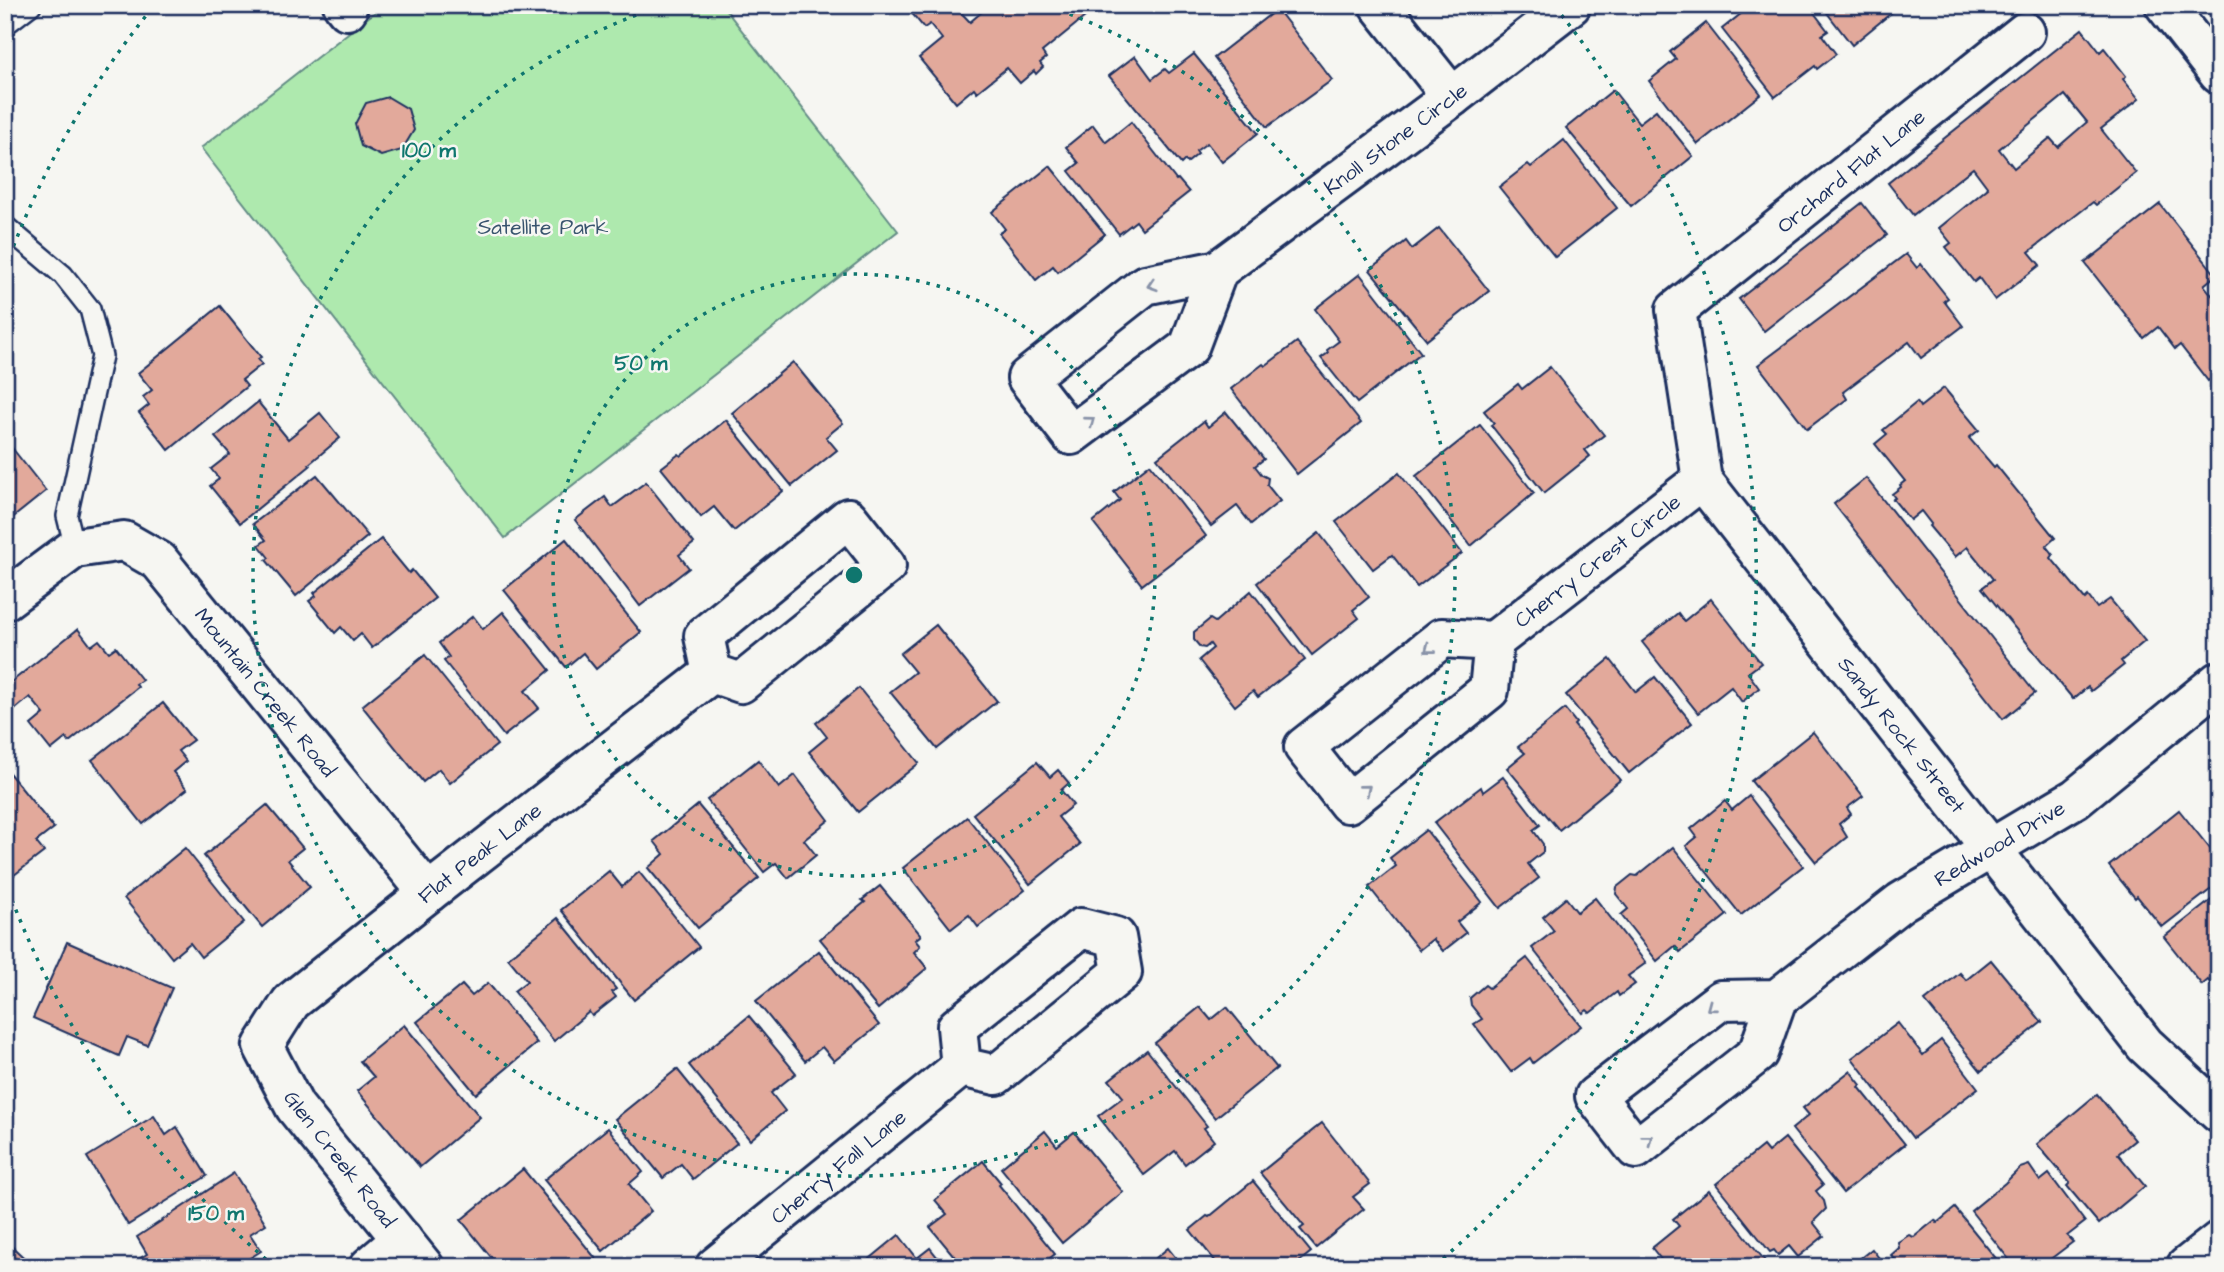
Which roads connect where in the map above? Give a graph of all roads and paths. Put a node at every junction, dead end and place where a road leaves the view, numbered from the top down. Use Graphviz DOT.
graph roads {
  1 [pos="31,5"];
  2 [pos="1379,5"];
  3 [pos="1570,5"];
  4 [pos="2165,5"];
  5 [pos="5,25"];
  6 [pos="2025,32"];
  7 [pos="2219,74"];
  8 [pos="1452,97"];
  9 [pos="5,226"];
  10 [pos="1218,270"];
  11 [pos="1676,310"];
  12 [pos="1702,480"];
  13 [pos="75,548"];
  14 [pos="5,600"];
  15 [pos="1494,641"];
  16 [pos="712,673"];
  17 [pos="2219,681"];
  18 [pos="1990,848"];
  19 [pos="428,893"];
  20 [pos="1777,999"];
  21 [pos="263,1046"];
  22 [pos="961,1067"];
  23 [pos="2219,1113"];
  24 [pos="2219,1241"];
  25 [pos="413,1253"];
  26 [pos="369,1267"];
  27 [pos="715,1267"];
  28 [pos="2186,1267"];
  1 -- 5 [label="lane"];
  2 -- 8 [label="street"];
  3 -- 8 [label="street, Knoll Stone Circle"];
  4 -- 7 [label="street"];
  6 -- 11 [label="street, Orchard Flat Lane"];
  8 -- 10 [label="street, Knoll Stone Circle"];
  9 -- 13 [label="lane"];
  10 -- 10 [label="street, Knoll Stone Circle, one-way"];
  11 -- 12 [label="street, Sandy Rock Street"];
  12 -- 15 [label="street, Cherry Crest Circle"];
  12 -- 18 [label="street, Sandy Rock Street"];
  13 -- 14 [label="street"];
  13 -- 19 [label="street, Mountain Creek Road"];
  15 -- 15 [label="street, Cherry Crest Circle, one-way"];
  16 -- 16 [label="street"];
  16 -- 19 [label="street, Flat Peak Lane"];
  17 -- 18 [label="street, Redwood Drive"];
  18 -- 20 [label="street, Redwood Drive"];
  18 -- 23 [label="street, Sandy Rock Street"];
  19 -- 21 [label="street, Flat Peak Lane"];
  20 -- 20 [label="street, one-way"];
  21 -- 25 [label="street, Glen Creek Road"];
  22 -- 27 [label="street, Cherry Fall Lane"];
  24 -- 28 [label="street"];
  25 -- 26 [label="street"];
}
